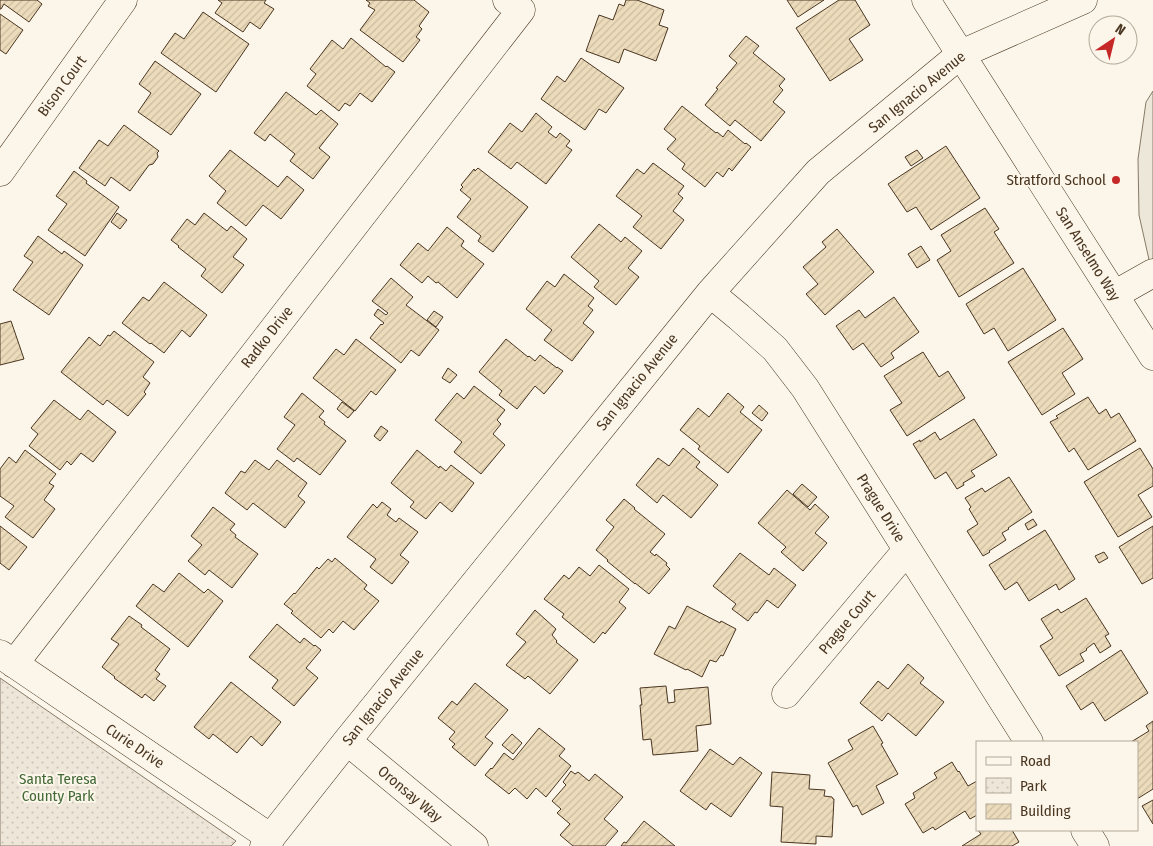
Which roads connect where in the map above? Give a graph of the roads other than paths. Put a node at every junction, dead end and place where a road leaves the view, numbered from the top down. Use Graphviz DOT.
graph roads {
  1 [pos="123,0"];
  2 [pos="926,0"];
  3 [pos="1082,0"];
  4 [pos="514,5"];
  5 [pos="961,54"];
  6 [pos="0,172"];
  7 [pos="1153,274"];
  8 [pos="710,293"];
  9 [pos="1114,295"];
  10 [pos="1153,356"];
  11 [pos="907,550"];
  12 [pos="7,659"];
  13 [pos="786,694"];
  14 [pos="347,741"];
  15 [pos="1028,741"];
  16 [pos="1086,831"];
  17 [pos="267,842"];
  18 [pos="474,846"];
  19 [pos="1095,846"];
  1 -- 6 [label="street, Bison Court"];
  2 -- 5 [label="street, San Anselmo Way"];
  3 -- 5 [label="street, San Ignacio Avenue"];
  4 -- 12 [label="street, Radko Drive"];
  5 -- 8 [label="street, San Ignacio Avenue"];
  5 -- 9 [label="street, San Anselmo Way"];
  7 -- 9 [label="street"];
  8 -- 11 [label="street, Prague Drive"];
  8 -- 14 [label="street, San Ignacio Avenue"];
  9 -- 10 [label="street, San Anselmo Way"];
  11 -- 13 [label="street, Prague Court"];
  11 -- 15 [label="street, Prague Drive"];
  12 -- 17 [label="street, Curie Drive"];
  14 -- 17 [label="street, San Ignacio Avenue"];
  14 -- 18 [label="street, Oronsay Way"];
  16 -- 19 [label="street"];
}
